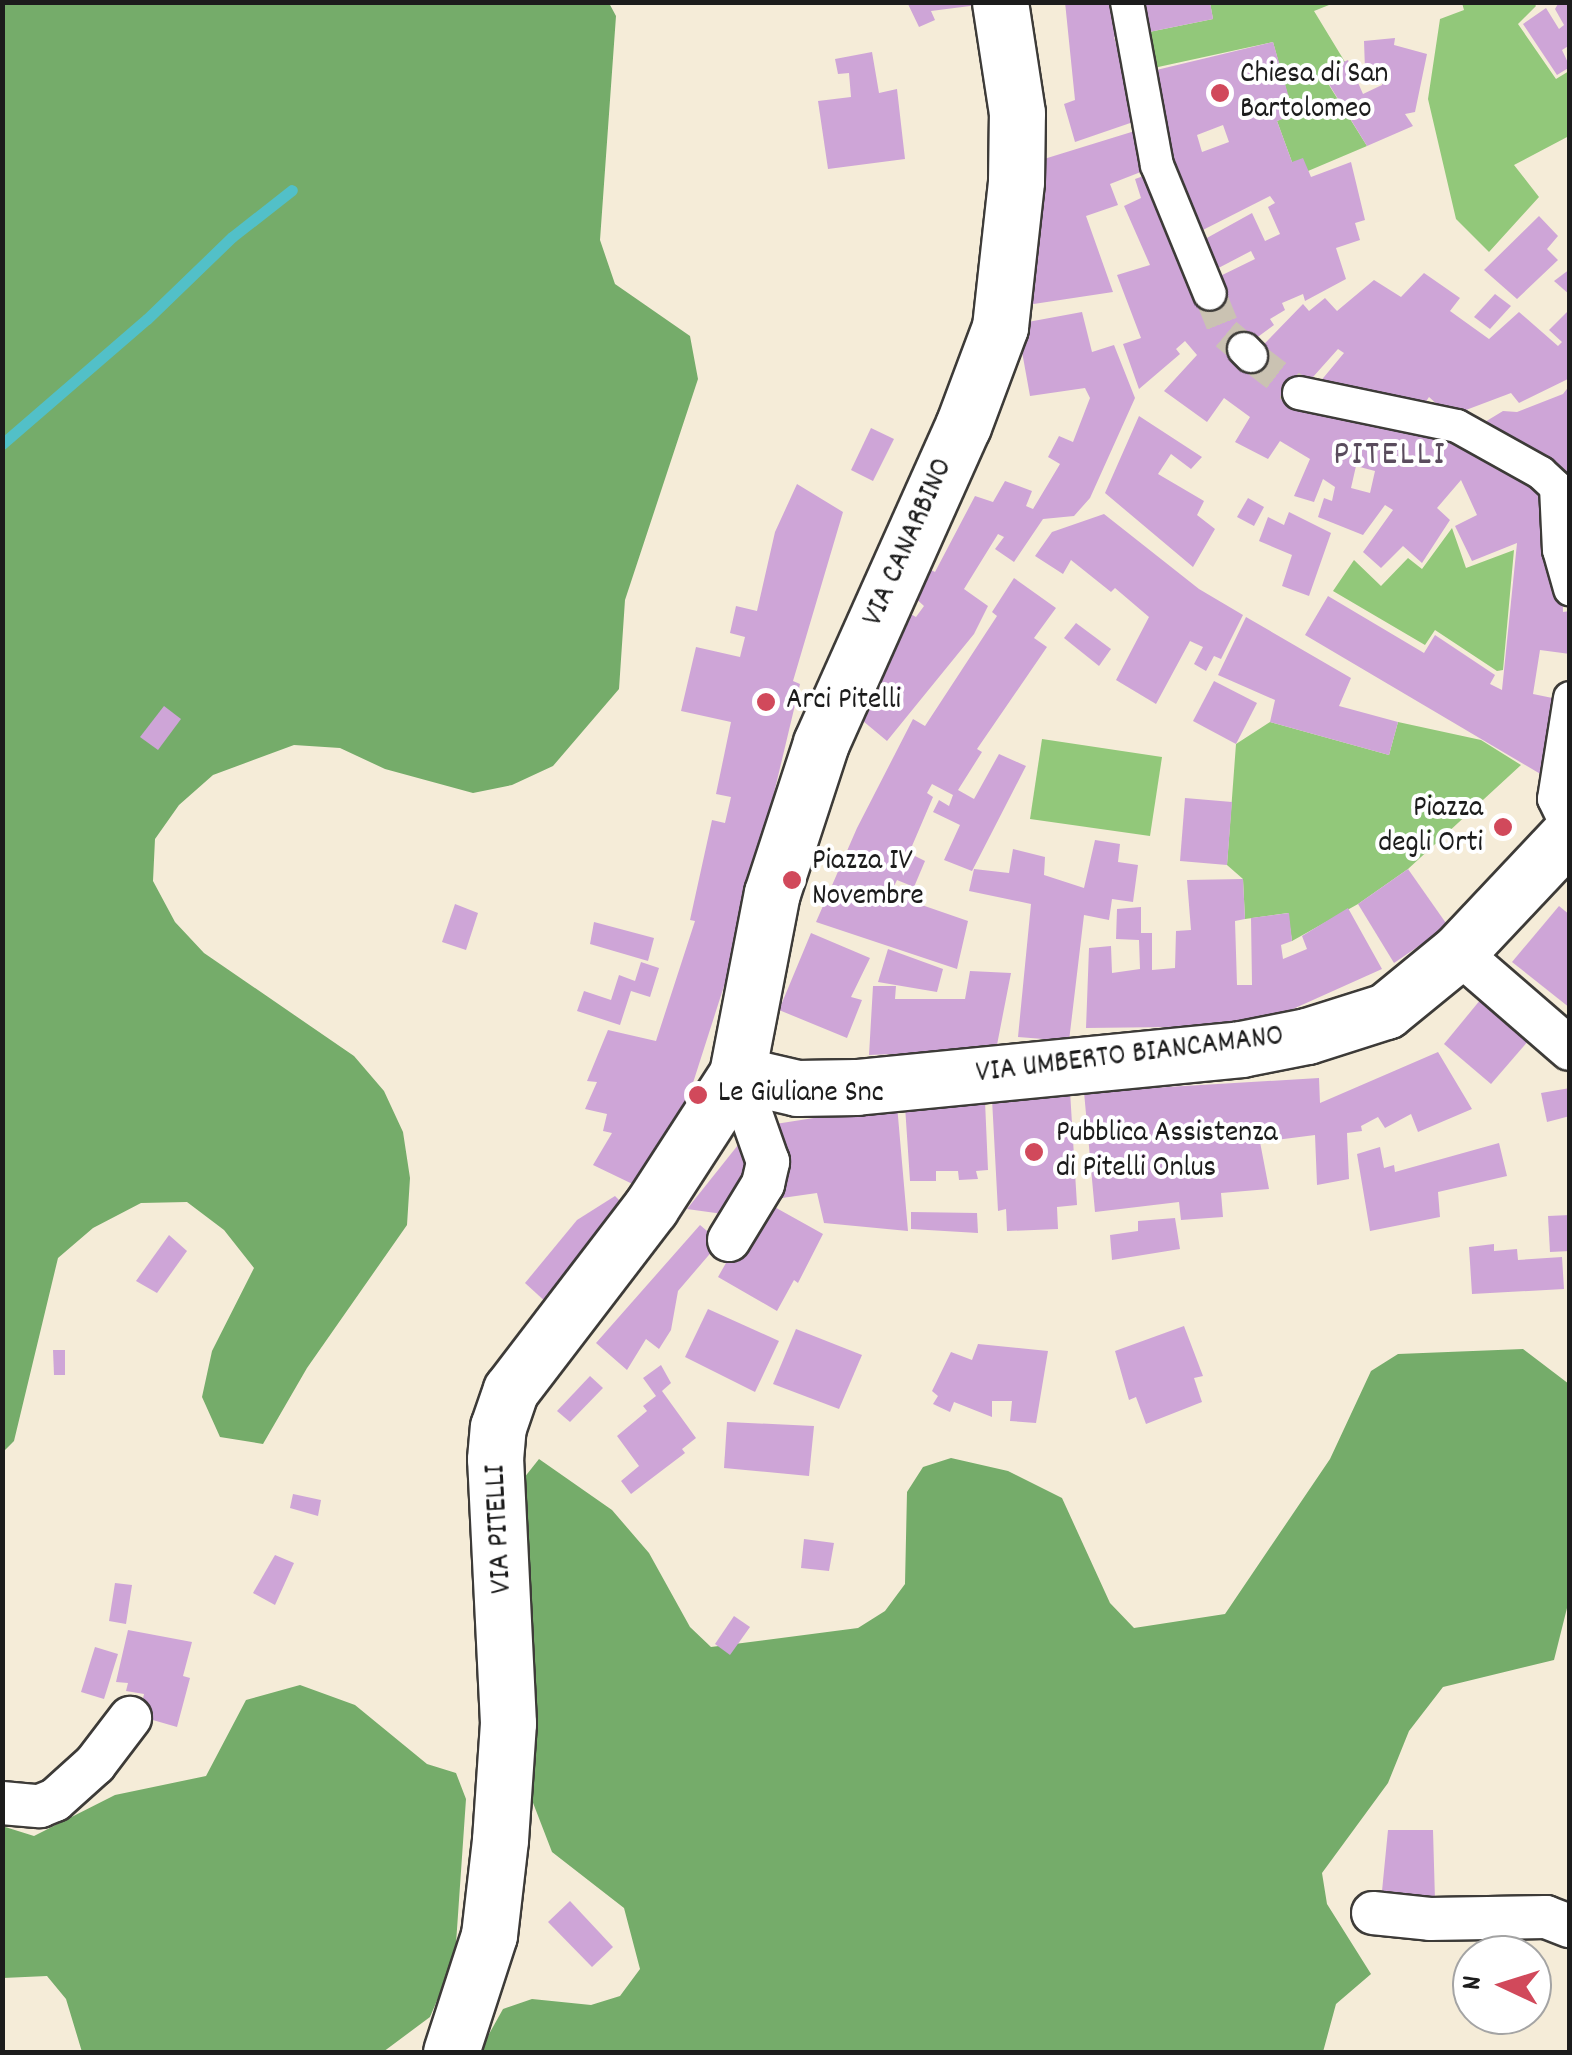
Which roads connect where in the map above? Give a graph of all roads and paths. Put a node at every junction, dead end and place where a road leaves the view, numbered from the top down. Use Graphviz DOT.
graph roads {
  1 [pos="1000,2"];
  2 [pos="1127,2"];
  3 [pos="1210,294"];
  4 [pos="1299,393"];
  5 [pos="1570,589"];
  6 [pos="1570,698"];
  7 [pos="1570,833"];
  8 [pos="1458,952"];
  9 [pos="1570,1049"];
  10 [pos="737,1074"];
  11 [pos="729,1240"];
  12 [pos="130,1718"];
  13 [pos="2,1803"];
  14 [pos="1373,1913"];
  15 [pos="1570,1926"];
  16 [pos="450,2052"];
  1 -- 10 [label="street, VIA CANARBINO"];
  2 -- 3 [label="street"];
  4 -- 5 [label="street"];
  6 -- 7 [label="street"];
  7 -- 8 [label="street, VIA UMBERTO BIANCAMANO"];
  8 -- 9 [label="street"];
  8 -- 10 [label="street, VIA UMBERTO BIANCAMANO"];
  10 -- 11 [label="street"];
  10 -- 16 [label="street, VIA PITELLI"];
  12 -- 13 [label="street"];
  14 -- 15 [label="street"];
}
